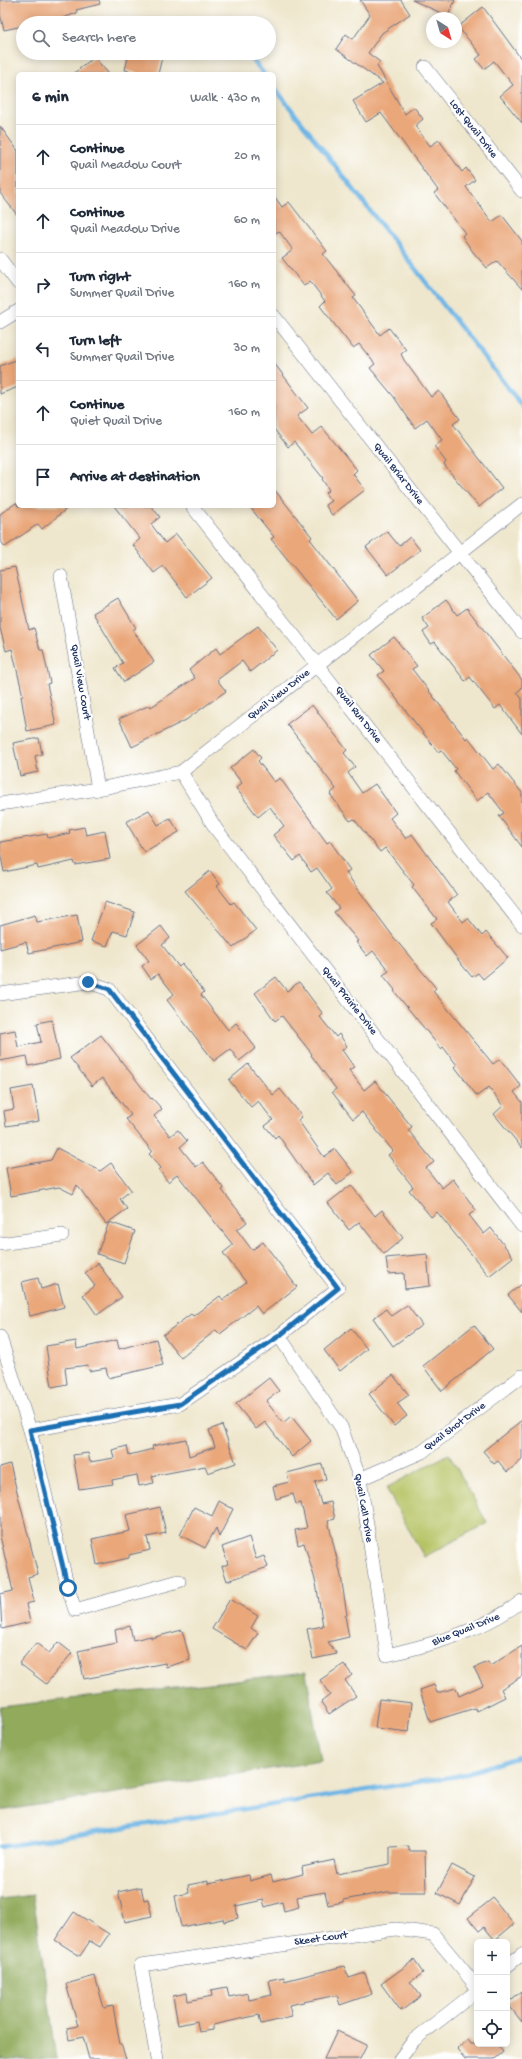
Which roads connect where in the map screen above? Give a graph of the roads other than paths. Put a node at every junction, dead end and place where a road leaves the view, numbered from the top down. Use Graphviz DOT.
graph roads {
  1 [pos="425,67"];
  2 [pos="522,190"];
  3 [pos="0,259"];
  4 [pos="16,280"];
  5 [pos="16,312"];
  6 [pos="276,319"];
  7 [pos="0,322"];
  8 [pos="522,504"];
  9 [pos="194,508"];
  10 [pos="460,553"];
  11 [pos="61,576"];
  12 [pos="522,632"];
  13 [pos="318,664"];
  14 [pos="181,772"];
  15 [pos="98,789"];
  16 [pos="0,804"];
  17 [pos="522,925"];
  18 [pos="0,994"];
  19 [pos="522,1226"];
  20 [pos="62,1235"];
  21 [pos="0,1244"];
  22 [pos="279,1336"];
  23 [pos="0,1337"];
  24 [pos="522,1376"];
  25 [pos="30,1430"];
  26 [pos="360,1479"];
  27 [pos="179,1581"];
  28 [pos="376,1581"];
  29 [pos="522,1601"];
  30 [pos="522,1954"];
  31 [pos="510,1964"];
  32 [pos="474,1983"];
  33 [pos="474,1992"];
  34 [pos="157,2059"];
  35 [pos="400,2059"];
  1 -- 2 [label="street, Lost Quail Drive"];
  3 -- 4 [label="street"];
  5 -- 7 [label="street"];
  6 -- 10 [label="street, Quail Briar Drive"];
  8 -- 10 [label="street, Quail View Drive"];
  9 -- 13 [label="street, Quail Run Drive"];
  10 -- 12 [label="street, Quail Briar Drive"];
  10 -- 13 [label="street, Quail View Drive"];
  11 -- 15 [label="street, Quail View Court"];
  13 -- 14 [label="street, Quail View Drive"];
  13 -- 17 [label="street, Quail Run Drive"];
  14 -- 15 [label="street, Quail View Drive"];
  14 -- 19 [label="street, Quail Prairie Drive"];
  15 -- 16 [label="street, Quail View Drive"];
  18 -- 22 [label="street"];
  20 -- 21 [label="street"];
  22 -- 25 [label="street"];
  22 -- 26 [label="street, Quail Call Drive"];
  23 -- 25 [label="street"];
  24 -- 26 [label="street, Quail Shot Drive"];
  25 -- 27 [label="street"];
  26 -- 28 [label="street, Quail Call Drive"];
  28 -- 29 [label="street, Blue Quail Drive"];
  30 -- 31 [label="street"];
  32 -- 34 [label="street, Skeet Court"];
  33 -- 35 [label="street"];
}
